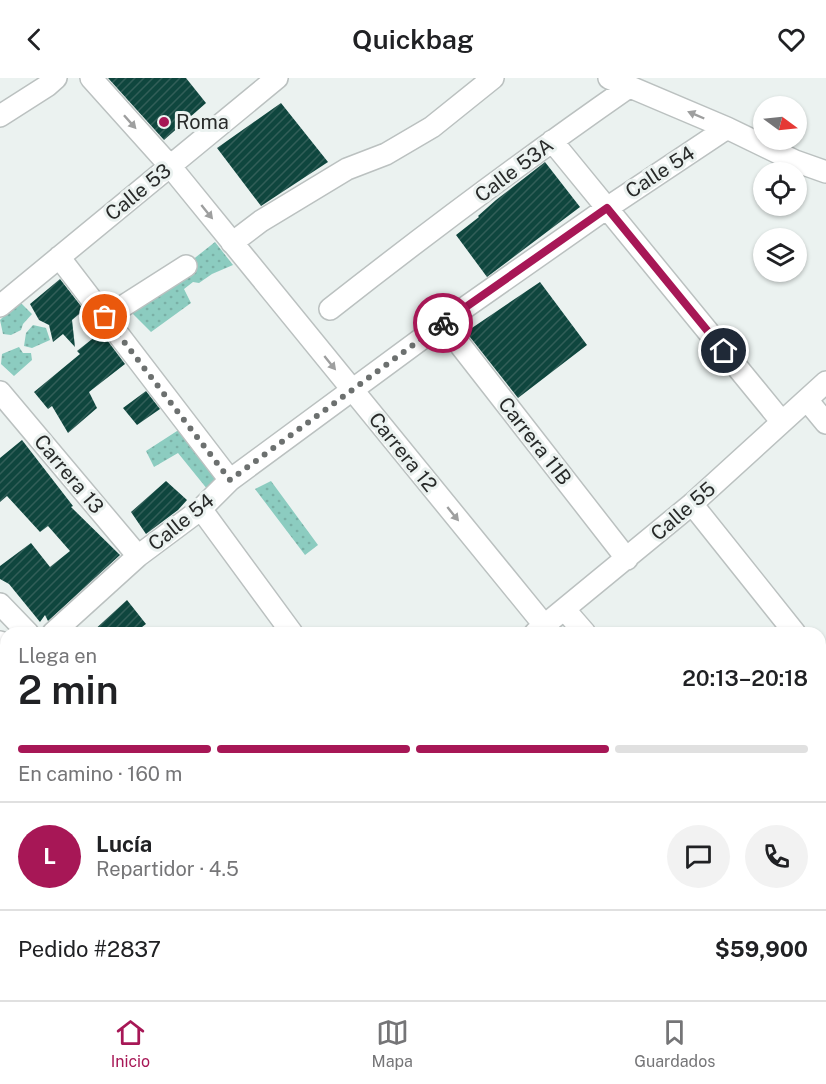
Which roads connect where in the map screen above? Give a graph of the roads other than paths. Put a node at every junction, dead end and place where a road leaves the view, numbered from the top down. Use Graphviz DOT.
graph roads {
  1 [pos="56,78"];
  2 [pos="91,78"];
  3 [pos="277,78"];
  4 [pos="493,78"];
  5 [pos="609,78"];
  6 [pos="629,87"];
  7 [pos="0,116"];
  8 [pos="727,129"];
  9 [pos="552,141"];
  10 [pos="170,166"];
  11 [pos="826,172"];
  12 [pos="607,208"];
  13 [pos="232,243"];
  14 [pos="59,258"];
  15 [pos="186,266"];
  16 [pos="2,301"];
  17 [pos="330,309"];
  18 [pos="105,317"];
  19 [pos="443,323"];
  20 [pos="826,382"];
  21 [pos="352,390"];
  22 [pos="0,392"];
  23 [pos="807,400"];
  24 [pos="782,422"];
  25 [pos="826,423"];
  26 [pos="230,480"];
  27 [pos="692,504"];
  28 [pos="201,509"];
  29 [pos="138,556"];
  30 [pos="627,559"];
  31 [pos="0,604"];
  32 [pos="565,610"];
  33 [pos="21,627"];
  34 [pos="60,627"];
  35 [pos="288,627"];
  36 [pos="538,627"];
  37 [pos="543,627"];
  38 [pos="580,627"];
  39 [pos="790,627"];
  1 -- 7 [label="street"];
  2 -- 10 [label="street, Carrera 12, one-way"];
  3 -- 10 [label="street, Calle 53"];
  4 -- 13 [label="street"];
  5 -- 6 [label="street"];
  8 -- 6 [label="street, one-way"];
  6 -- 9 [label="street, Calle 53A"];
  8 -- 11 [label="street"];
  8 -- 12 [label="street, Calle 54"];
  9 -- 12 [label="street"];
  9 -- 17 [label="street, Calle 53A"];
  10 -- 13 [label="street, Carrera 12, one-way"];
  10 -- 14 [label="street, Calle 53"];
  12 -- 19 [label="street, Calle 54"];
  12 -- 24 [label="street"];
  13 -- 21 [label="street, Carrera 12, one-way"];
  14 -- 16 [label="street, Calle 53"];
  14 -- 18 [label="street"];
  15 -- 18 [label="street"];
  18 -- 26 [label="street"];
  19 -- 21 [label="street, Calle 54"];
  19 -- 30 [label="street, Carrera 11B"];
  20 -- 23 [label="street, Calle 55"];
  21 -- 26 [label="street, Calle 54"];
  21 -- 36 [label="street, Carrera 12, one-way"];
  22 -- 29 [label="street, Carrera 13"];
  23 -- 24 [label="street, Calle 55"];
  23 -- 25 [label="street"];
  24 -- 27 [label="street, Calle 55"];
  26 -- 28 [label="street, Calle 54"];
  27 -- 30 [label="street, Calle 55"];
  27 -- 39 [label="street"];
  28 -- 29 [label="street, Calle 54"];
  28 -- 35 [label="street"];
  29 -- 34 [label="street, Calle 54"];
  30 -- 32 [label="street, Calle 55"];
  31 -- 33 [label="street"];
  32 -- 37 [label="street, Calle 55"];
  32 -- 38 [label="street"];
}
